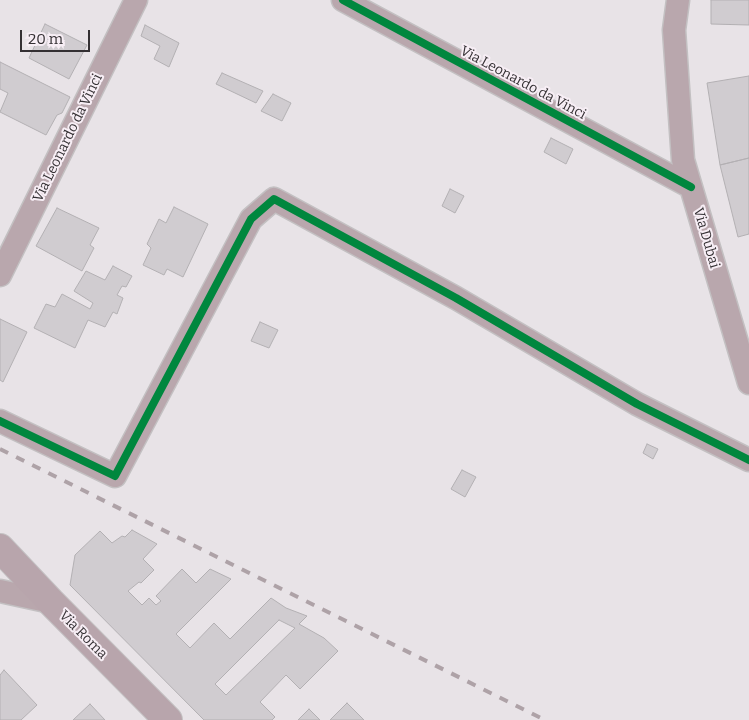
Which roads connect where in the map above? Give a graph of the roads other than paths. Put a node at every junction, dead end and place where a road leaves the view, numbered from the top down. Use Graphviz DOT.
graph roads {
  1 [pos="136,0"];
  2 [pos="343,0"];
  3 [pos="678,0"];
  4 [pos="691,187"];
  5 [pos="0,275"];
  6 [pos="749,383"];
  7 [pos="0,421"];
  8 [pos="749,460"];
  9 [pos="0,548"];
  10 [pos="0,591"];
  11 [pos="51,602"];
  12 [pos="168,720"];
  1 -- 5 [label="street, Via Leonardo da Vinci"];
  2 -- 4 [label="street, Via Leonardo da Vinci"];
  3 -- 4 [label="street, Via Dubai"];
  4 -- 6 [label="street, Via Dubai"];
  7 -- 8 [label="street"];
  9 -- 11 [label="street, Via Roma"];
  10 -- 11 [label="street"];
  11 -- 12 [label="street, Via Roma"];
}
